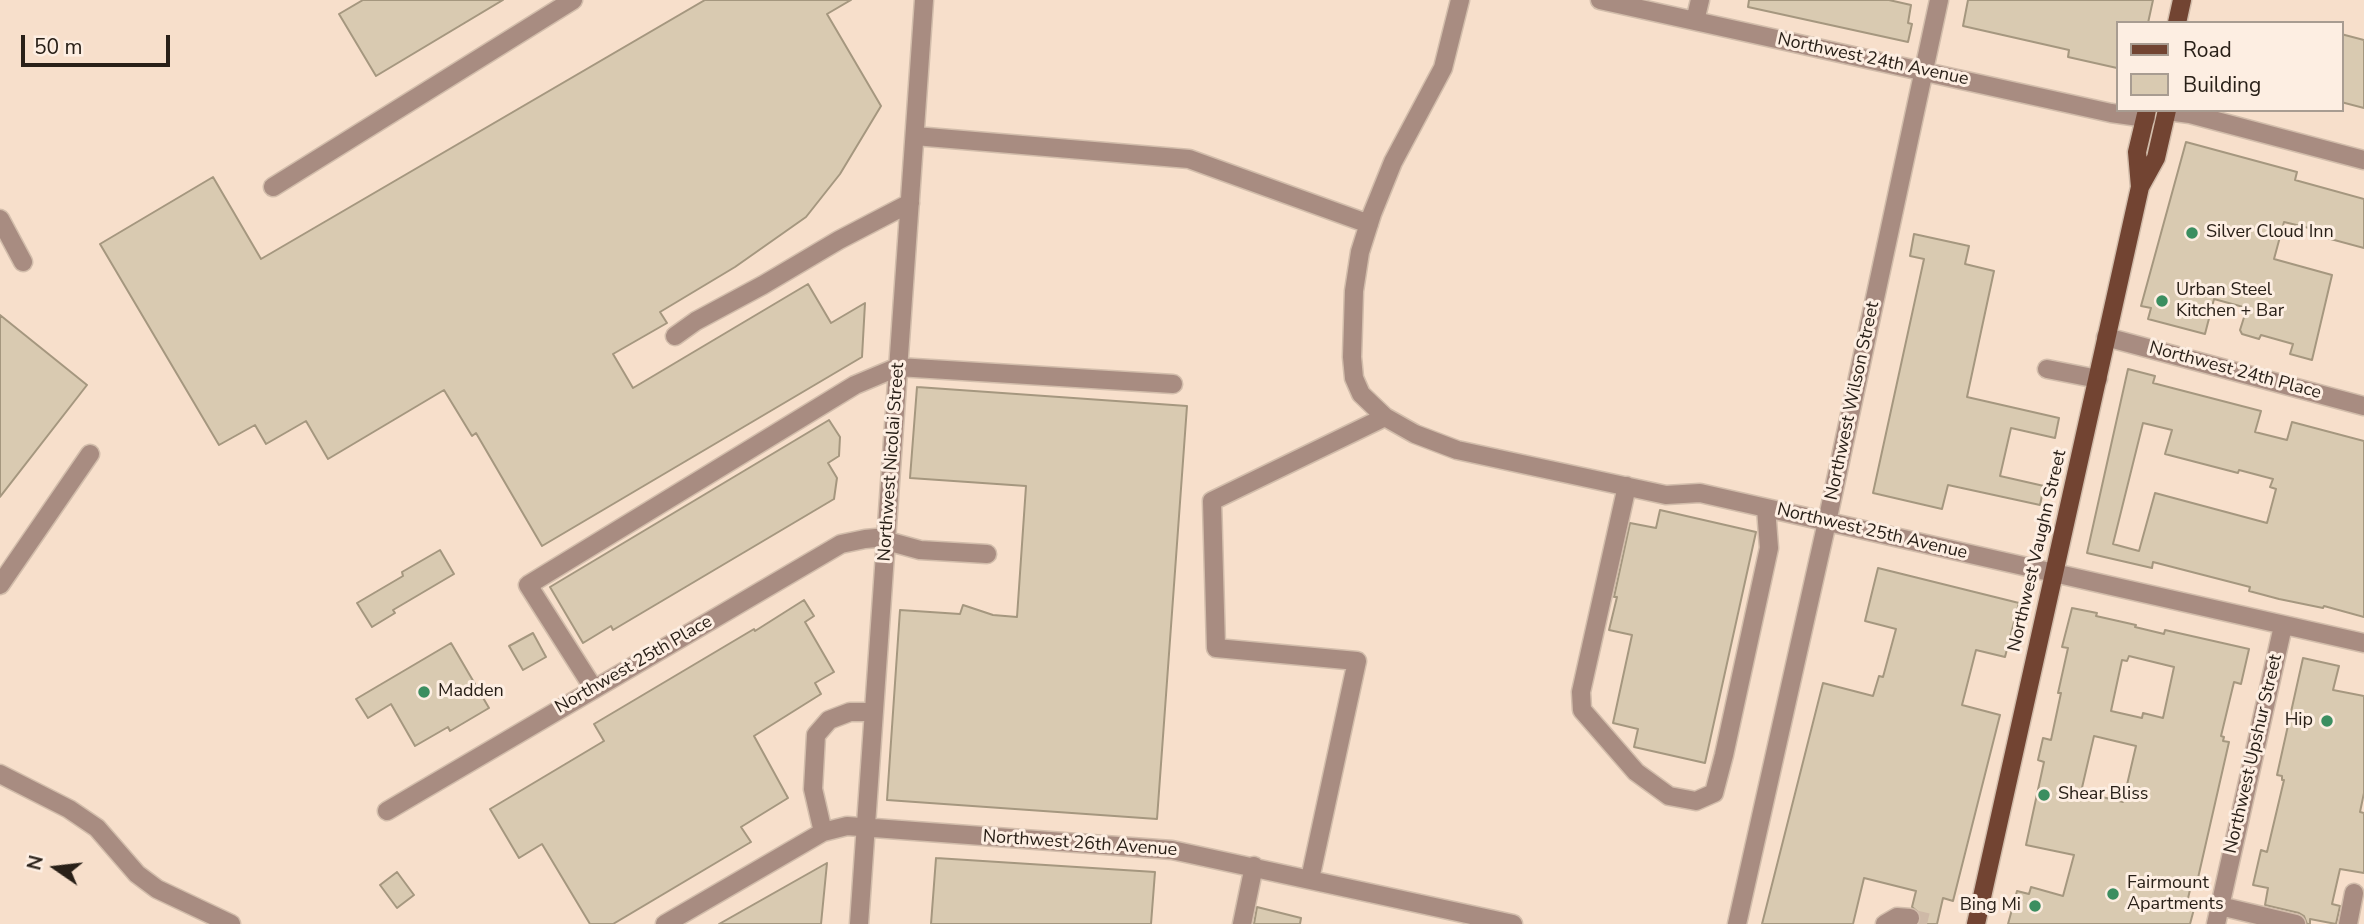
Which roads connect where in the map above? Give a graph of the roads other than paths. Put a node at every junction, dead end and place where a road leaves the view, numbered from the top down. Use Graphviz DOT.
graph roads {
  1 [pos="573,0"];
  2 [pos="923,0"];
  3 [pos="1460,0"];
  4 [pos="1600,0"];
  5 [pos="1700,0"];
  6 [pos="1939,0"];
  7 [pos="2182,0"];
  8 [pos="1695,21"];
  9 [pos="2178,21"];
  10 [pos="1923,71"];
  11 [pos="2116,108"];
  12 [pos="2167,112"];
  13 [pos="2175,112"];
  14 [pos="2147,114"];
  15 [pos="915,136"];
  16 [pos="2364,160"];
  17 [pos="274,187"];
  18 [pos="2140,187"];
  19 [pos="910,203"];
  20 [pos="0,219"];
  21 [pos="1369,224"];
  22 [pos="23,262"];
  23 [pos="675,336"];
  24 [pos="2106,337"];
  25 [pos="898,367"];
  26 [pos="2047,369"];
  27 [pos="2098,379"];
  28 [pos="1173,384"];
  29 [pos="2364,406"];
  30 [pos="1385,416"];
  31 [pos="90,454"];
  32 [pos="1626,486"];
  33 [pos="1766,508"];
  34 [pos="1827,522"];
  35 [pos="887,539"];
  36 [pos="987,554"];
  37 [pos="2054,572"];
  38 [pos="0,585"];
  39 [pos="2283,626"];
  40 [pos="2364,643"];
  41 [pos="594,689"];
  42 [pos="874,712"];
  43 [pos="0,774"];
  44 [pos="387,811"];
  45 [pos="865,828"];
  46 [pos="823,832"];
  47 [pos="1254,866"];
  48 [pos="1310,878"];
  49 [pos="2354,893"];
  50 [pos="2218,915"];
  51 [pos="1910,918"];
  52 [pos="1492,922"];
  53 [pos="232,924"];
  54 [pos="665,924"];
  55 [pos="859,924"];
  56 [pos="1241,924"];
  57 [pos="1513,924"];
  58 [pos="1737,924"];
  59 [pos="1885,924"];
  60 [pos="1976,924"];
  61 [pos="2296,924"];
  62 [pos="2348,924"];
  1 -- 17 [label="street"];
  2 -- 15 [label="street, Northwest Nicolai Street"];
  3 -- 21 [label="street, Northwest 25th Avenue"];
  4 -- 8 [label="street, Northwest 24th Avenue"];
  5 -- 8 [label="street"];
  6 -- 10 [label="street, Northwest Wilson Street"];
  7 -- 9 [label="main road"];
  8 -- 10 [label="street, Northwest 24th Avenue"];
  10 -- 11 [label="street, Northwest 24th Avenue"];
  10 -- 34 [label="street, Northwest Wilson Street"];
  12 -- 18 [label="main road, Northwest Vaughn Street"];
  13 -- 16 [label="street"];
  14 -- 18 [label="main road, Northwest Vaughn Street"];
  15 -- 19 [label="street, Northwest Nicolai Street"];
  15 -- 21 [label="street"];
  18 -- 24 [label="main road, Northwest Vaughn Street"];
  19 -- 23 [label="street"];
  19 -- 25 [label="street, Northwest Nicolai Street"];
  20 -- 22 [label="street"];
  21 -- 30 [label="street, Northwest 25th Avenue"];
  24 -- 27 [label="main road, Northwest Vaughn Street"];
  24 -- 29 [label="street, Northwest 24th Place"];
  25 -- 28 [label="street"];
  25 -- 35 [label="street, Northwest Nicolai Street"];
  25 -- 41 [label="street"];
  26 -- 27 [label="street"];
  27 -- 37 [label="main road, Northwest Vaughn Street"];
  30 -- 32 [label="street, Northwest 25th Avenue"];
  30 -- 48 [label="street"];
  31 -- 38 [label="street"];
  32 -- 33 [label="street, Northwest 25th Avenue"];
  32 -- 33 [label="street"];
  33 -- 34 [label="street, Northwest 25th Avenue"];
  34 -- 37 [label="street, Northwest 25th Avenue"];
  34 -- 58 [label="street, Northwest Wilson Street"];
  35 -- 36 [label="street"];
  35 -- 41 [label="street, Northwest 25th Place"];
  35 -- 42 [label="street, Northwest Nicolai Street"];
  37 -- 39 [label="street, Northwest 25th Avenue"];
  37 -- 60 [label="main road, Northwest Vaughn Street"];
  39 -- 40 [label="street, Northwest 25th Avenue"];
  39 -- 50 [label="street, Northwest Upshur Street"];
  41 -- 44 [label="street, Northwest 25th Place"];
  42 -- 45 [label="street, Northwest Nicolai Street"];
  42 -- 46 [label="street"];
  43 -- 53 [label="street"];
  45 -- 46 [label="street, Northwest 26th Avenue"];
  45 -- 47 [label="street, Northwest 26th Avenue"];
  45 -- 55 [label="street, Northwest Nicolai Street"];
  46 -- 54 [label="street, Northwest 26th Avenue"];
  47 -- 48 [label="street, Northwest 26th Avenue"];
  47 -- 56 [label="street"];
  48 -- 52 [label="street, Northwest 26th Avenue"];
  49 -- 62 [label="street"];
  50 -- 61 [label="street"];
  51 -- 59 [label="street"];
  52 -- 57 [label="street, Northwest 26th Avenue"];
}
